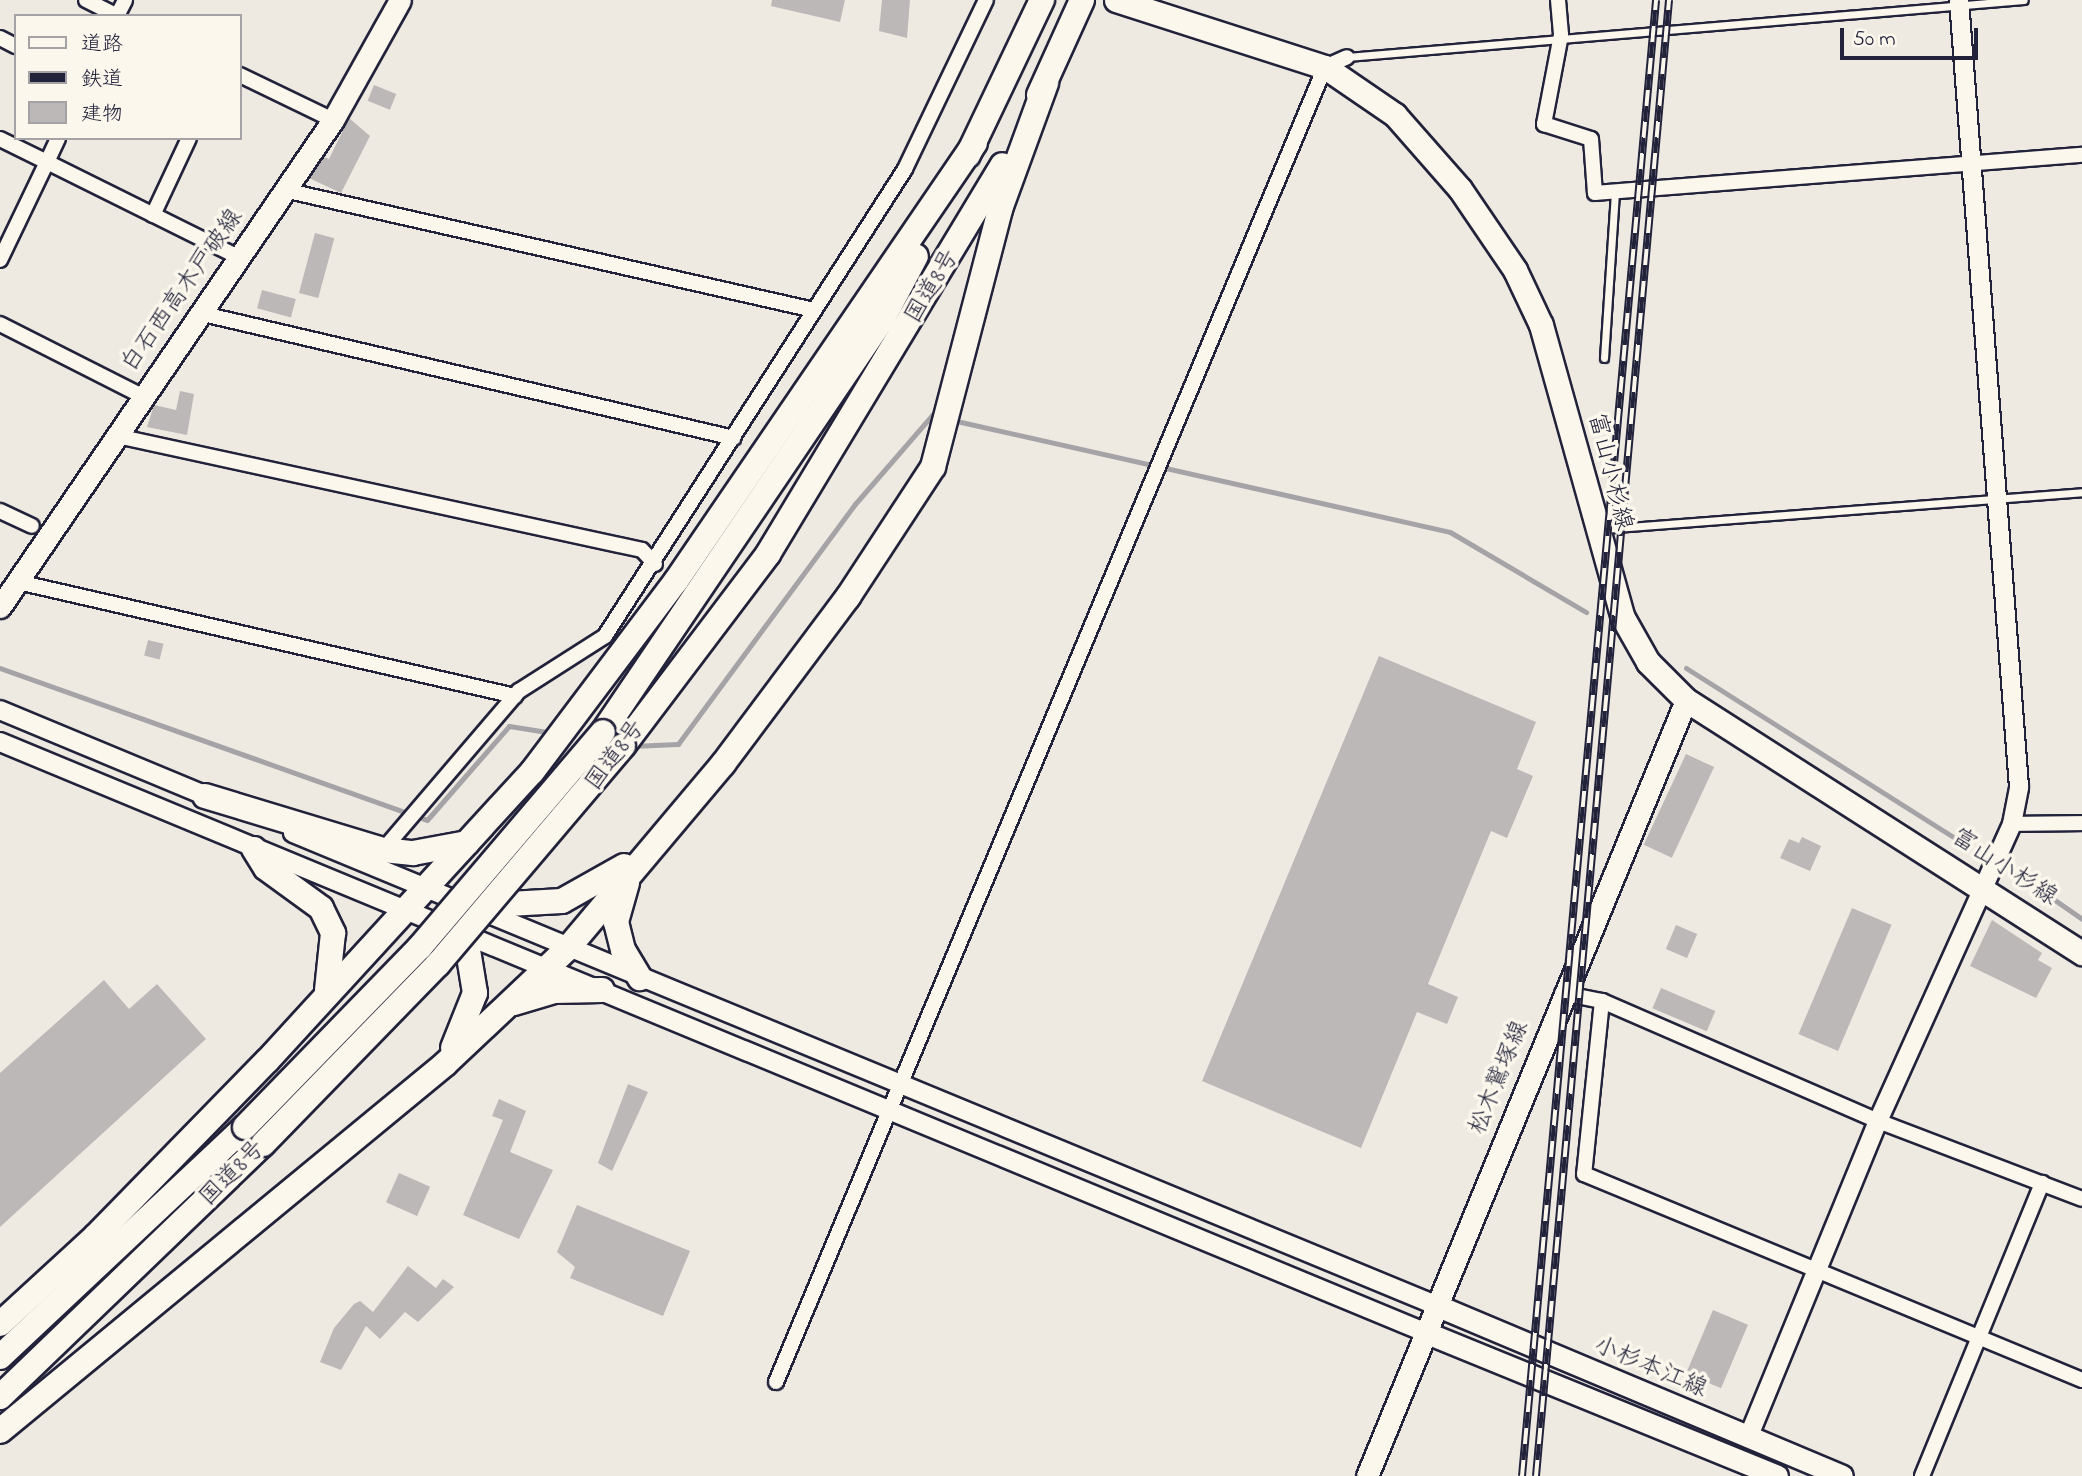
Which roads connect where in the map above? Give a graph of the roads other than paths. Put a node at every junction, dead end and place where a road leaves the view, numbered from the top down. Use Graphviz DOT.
graph roads {
  1 [pos="86,0"];
  2 [pos="400,0"];
  3 [pos="986,0"];
  4 [pos="1042,0"];
  5 [pos="1082,0"];
  6 [pos="1116,0"];
  7 [pos="1558,0"];
  8 [pos="2024,0"];
  9 [pos="1959,3"];
  10 [pos="114,14"];
  11 [pos="1561,35"];
  12 [pos="1347,57"];
  13 [pos="1325,67"];
  14 [pos="242,76"];
  15 [pos="1046,83"];
  16 [pos="333,120"];
  17 [pos="0,139"];
  18 [pos="57,140"];
  19 [pos="188,140"];
  20 [pos="975,143"];
  21 [pos="2082,155"];
  22 [pos="47,162"];
  23 [pos="1973,164"];
  24 [pos="284,190"];
  25 [pos="1615,192"];
  26 [pos="153,215"];
  27 [pos="237,257"];
  28 [pos="0,260"];
  29 [pos="814,310"];
  30 [pos="199,313"];
  31 [pos="0,324"];
  32 [pos="1604,358"];
  33 [pos="142,396"];
  34 [pos="117,436"];
  35 [pos="734,438"];
  36 [pos="2082,492"];
  37 [pos="2001,499"];
  38 [pos="0,511"];
  39 [pos="32,526"];
  40 [pos="1595,530"];
  41 [pos="656,564"];
  42 [pos="18,582"];
  43 [pos="0,607"];
  44 [pos="515,696"];
  45 [pos="1686,700"];
  46 [pos="0,710"];
  47 [pos="613,739"];
  48 [pos="0,742"];
  49 [pos="205,796"];
  50 [pos="2082,823"];
  51 [pos="2012,824"];
  52 [pos="467,843"];
  53 [pos="254,849"];
  54 [pos="383,850"];
  55 [pos="645,851"];
  56 [pos="1981,883"];
  57 [pos="427,890"];
  58 [pos="463,906"];
  59 [pos="406,910"];
  60 [pos="466,939"];
  61 [pos="568,948"];
  62 [pos="2082,953"];
  63 [pos="545,969"];
  64 [pos="640,978"];
  65 [pos="602,990"];
  66 [pos="327,991"];
  67 [pos="1562,993"];
  68 [pos="1602,1001"];
  69 [pos="503,1008"];
  70 [pos="445,1064"];
  71 [pos="898,1084"];
  72 [pos="889,1108"];
  73 [pos="1878,1121"];
  74 [pos="2042,1183"];
  75 [pos="2082,1199"];
  76 [pos="1816,1268"];
  77 [pos="1438,1306"];
  78 [pos="0,1324"];
  79 [pos="1427,1333"];
  80 [pos="1978,1337"];
  81 [pos="0,1357"];
  82 [pos="2082,1380"];
  83 [pos="776,1382"];
  84 [pos="0,1397"];
  85 [pos="0,1431"];
  86 [pos="1748,1438"];
  87 [pos="1367,1476"];
  88 [pos="1777,1476"];
  89 [pos="1842,1476"];
  90 [pos="1922,1476"];
  1 -- 10 [label="street"];
  2 -- 16 [label="main road, 白石西高木戸破線"];
  3 -- 29 [label="street"];
  4 -- 20 [label="highway, 国道8号"];
  5 -- 15 [label="highway, 国道8号"];
  6 -- 13 [label="main road, 富山小杉線"];
  7 -- 11 [label="street"];
  8 -- 9 [label="lane"];
  9 -- 11 [label="lane"];
  9 -- 23 [label="street"];
  11 -- 12 [label="lane"];
  11 -- 25 [label="street"];
  12 -- 13 [label="street"];
  13 -- 40 [label="main road, 富山小杉線"];
  13 -- 71 [label="street"];
  14 -- 16 [label="street"];
  15 -- 47 [label="highway, 国道8号"];
  15 -- 55 [label="highway"];
  16 -- 24 [label="main road, 白石西高木戸破線"];
  17 -- 22 [label="street"];
  18 -- 22 [label="street"];
  19 -- 26 [label="street"];
  20 -- 47 [label="highway, 国道8号"];
  20 -- 52 [label="highway"];
  21 -- 23 [label="street"];
  22 -- 26 [label="street"];
  22 -- 28 [label="street"];
  23 -- 25 [label="street"];
  23 -- 37 [label="street"];
  24 -- 27 [label="main road, 白石西高木戸破線"];
  24 -- 29 [label="street"];
  25 -- 32 [label="lane"];
  26 -- 27 [label="street"];
  27 -- 30 [label="main road, 白石西高木戸破線"];
  29 -- 35 [label="street"];
  30 -- 33 [label="main road, 白石西高木戸破線"];
  30 -- 35 [label="street"];
  31 -- 33 [label="street"];
  33 -- 34 [label="main road, 白石西高木戸破線"];
  34 -- 41 [label="street"];
  34 -- 42 [label="main road, 白石西高木戸破線"];
  35 -- 41 [label="street"];
  36 -- 37 [label="lane"];
  37 -- 40 [label="lane"];
  37 -- 51 [label="street"];
  38 -- 39 [label="street"];
  40 -- 45 [label="main road, 富山小杉線"];
  41 -- 44 [label="street"];
  42 -- 43 [label="main road, 白石西高木戸破線"];
  42 -- 44 [label="street"];
  44 -- 54 [label="street"];
  45 -- 56 [label="main road, 富山小杉線"];
  45 -- 67 [label="main road, 松木鷲塚線"];
  46 -- 49 [label="street"];
  47 -- 81 [label="highway, 国道8号, bridge"];
  47 -- 84 [label="highway, 国道8号, bridge"];
  48 -- 53 [label="street"];
  49 -- 54 [label="highway"];
  49 -- 57 [label="street"];
  50 -- 51 [label="street"];
  51 -- 56 [label="street"];
  52 -- 54 [label="highway"];
  52 -- 57 [label="highway"];
  53 -- 59 [label="street"];
  53 -- 66 [label="highway"];
  55 -- 58 [label="highway"];
  55 -- 61 [label="highway"];
  55 -- 64 [label="highway"];
  56 -- 62 [label="main road, 富山小杉線"];
  56 -- 73 [label="street"];
  57 -- 58 [label="street"];
  57 -- 59 [label="highway"];
  57 -- 60 [label="highway"];
  58 -- 61 [label="street"];
  59 -- 60 [label="street"];
  59 -- 66 [label="highway"];
  60 -- 63 [label="street"];
  60 -- 70 [label="highway"];
  61 -- 63 [label="highway"];
  61 -- 64 [label="street"];
  63 -- 65 [label="street"];
  63 -- 69 [label="highway"];
  64 -- 71 [label="street"];
  65 -- 69 [label="highway"];
  65 -- 72 [label="street"];
  66 -- 78 [label="highway"];
  67 -- 68 [label="street"];
  67 -- 77 [label="main road, 松木鷲塚線"];
  68 -- 73 [label="street"];
  68 -- 76 [label="street"];
  69 -- 70 [label="highway"];
  70 -- 85 [label="highway"];
  71 -- 72 [label="street"];
  71 -- 77 [label="street"];
  72 -- 79 [label="street"];
  72 -- 83 [label="street"];
  73 -- 74 [label="street"];
  73 -- 76 [label="street"];
  74 -- 75 [label="street"];
  74 -- 80 [label="street"];
  76 -- 80 [label="street"];
  76 -- 86 [label="street"];
  77 -- 79 [label="main road, 松木鷲塚線"];
  77 -- 86 [label="main road, 小杉本江線"];
  79 -- 87 [label="main road, 松木鷲塚線"];
  79 -- 88 [label="main road, 小杉本江線"];
  80 -- 82 [label="street"];
  80 -- 90 [label="street"];
  86 -- 89 [label="main road, 小杉本江線"];
}
